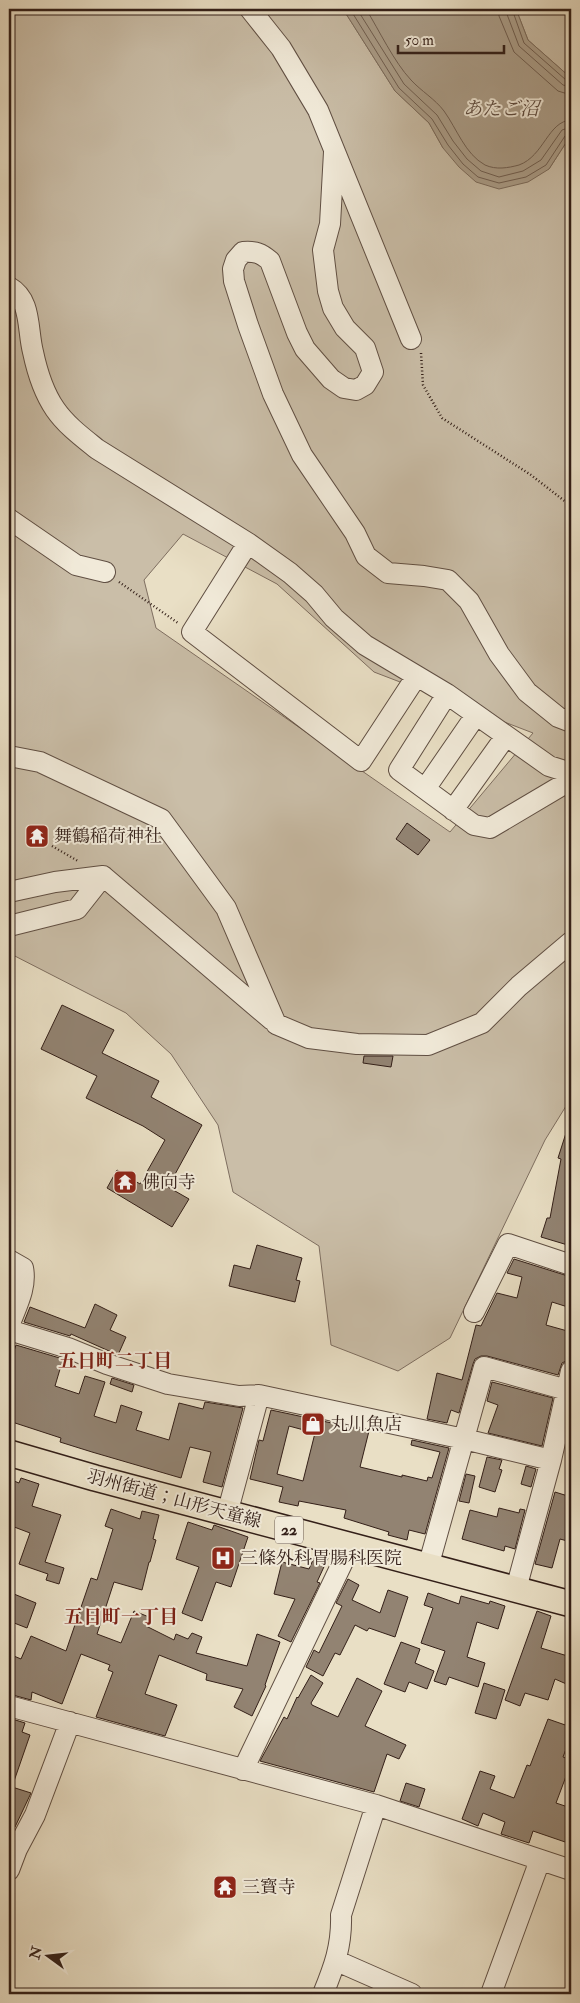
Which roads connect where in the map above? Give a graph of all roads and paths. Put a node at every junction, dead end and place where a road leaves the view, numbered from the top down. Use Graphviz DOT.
graph roads {
  1 [pos="250,9"];
  2 [pos="334,152"];
  3 [pos="9,287"];
  4 [pos="416,346"];
  5 [pos="571,506"];
  6 [pos="9,519"];
  7 [pos="248,542"];
  8 [pos="105,572"];
  9 [pos="192,632"];
  10 [pos="416,676"];
  11 [pos="447,694"];
  12 [pos="476,715"];
  13 [pos="571,722"];
  14 [pos="506,736"];
  15 [pos="9,756"];
  16 [pos="571,773"];
  17 [pos="571,780"];
  18 [pos="425,789"];
  19 [pos="453,810"];
  20 [pos="103,876"];
  21 [pos="9,892"];
  22 [pos="9,926"];
  23 [pos="571,942"];
  24 [pos="276,1024"];
  25 [pos="9,1260"];
  26 [pos="571,1265"];
  27 [pos="474,1312"];
  28 [pos="9,1328"];
  29 [pos="570,1382"];
  30 [pos="259,1395"];
  31 [pos="464,1439"];
  32 [pos="9,1453"];
  33 [pos="551,1460"];
  34 [pos="226,1514"];
  35 [pos="350,1547"];
  36 [pos="428,1567"];
  37 [pos="516,1589"];
  38 [pos="571,1604"];
  39 [pos="9,1706"];
  40 [pos="70,1722"];
  41 [pos="243,1770"];
  42 [pos="376,1805"];
  43 [pos="13,1848"];
  44 [pos="540,1860"];
  45 [pos="9,1870"];
  46 [pos="571,1870"];
  47 [pos="337,1961"];
  48 [pos="323,1994"];
  49 [pos="412,1994"];
  50 [pos="491,1994"];
  1 -- 2 [label="street"];
  2 -- 4 [label="street"];
  2 -- 13 [label="street"];
  3 -- 7 [label="street"];
  4 -- 5 [label="path"];
  6 -- 8 [label="street"];
  7 -- 9 [label="street"];
  7 -- 10 [label="street"];
  8 -- 9 [label="path"];
  9 -- 10 [label="street"];
  10 -- 11 [label="street"];
  11 -- 12 [label="street"];
  11 -- 18 [label="street"];
  12 -- 14 [label="street"];
  12 -- 18 [label="street"];
  14 -- 16 [label="street"];
  14 -- 19 [label="street"];
  15 -- 24 [label="street"];
  17 -- 19 [label="street"];
  18 -- 19 [label="street"];
  20 -- 21 [label="street"];
  20 -- 22 [label="street"];
  20 -- 24 [label="street"];
  23 -- 24 [label="street"];
  25 -- 28 [label="street"];
  26 -- 27 [label="street"];
  28 -- 30 [label="street"];
  29 -- 31 [label="street"];
  29 -- 33 [label="street"];
  30 -- 31 [label="street"];
  30 -- 34 [label="street"];
  31 -- 33 [label="street"];
  31 -- 36 [label="street"];
  32 -- 34 [label="main road, 羽州街道；山形天童線 / 22"];
  33 -- 37 [label="street"];
  34 -- 35 [label="main road, 羽州街道；山形天童線 / 22"];
  35 -- 36 [label="main road, 羽州街道；山形天童線 / 22"];
  35 -- 41 [label="street"];
  36 -- 37 [label="main road, 羽州街道；山形天童線 / 22"];
  37 -- 38 [label="main road, 羽州街道；山形天童線 / 22"];
  39 -- 40 [label="street"];
  40 -- 41 [label="street"];
  40 -- 43 [label="street"];
  41 -- 42 [label="street"];
  42 -- 44 [label="street"];
  42 -- 47 [label="street"];
  43 -- 45 [label="street"];
  44 -- 46 [label="street"];
  44 -- 50 [label="street"];
  47 -- 48 [label="street"];
  47 -- 49 [label="street"];
}
